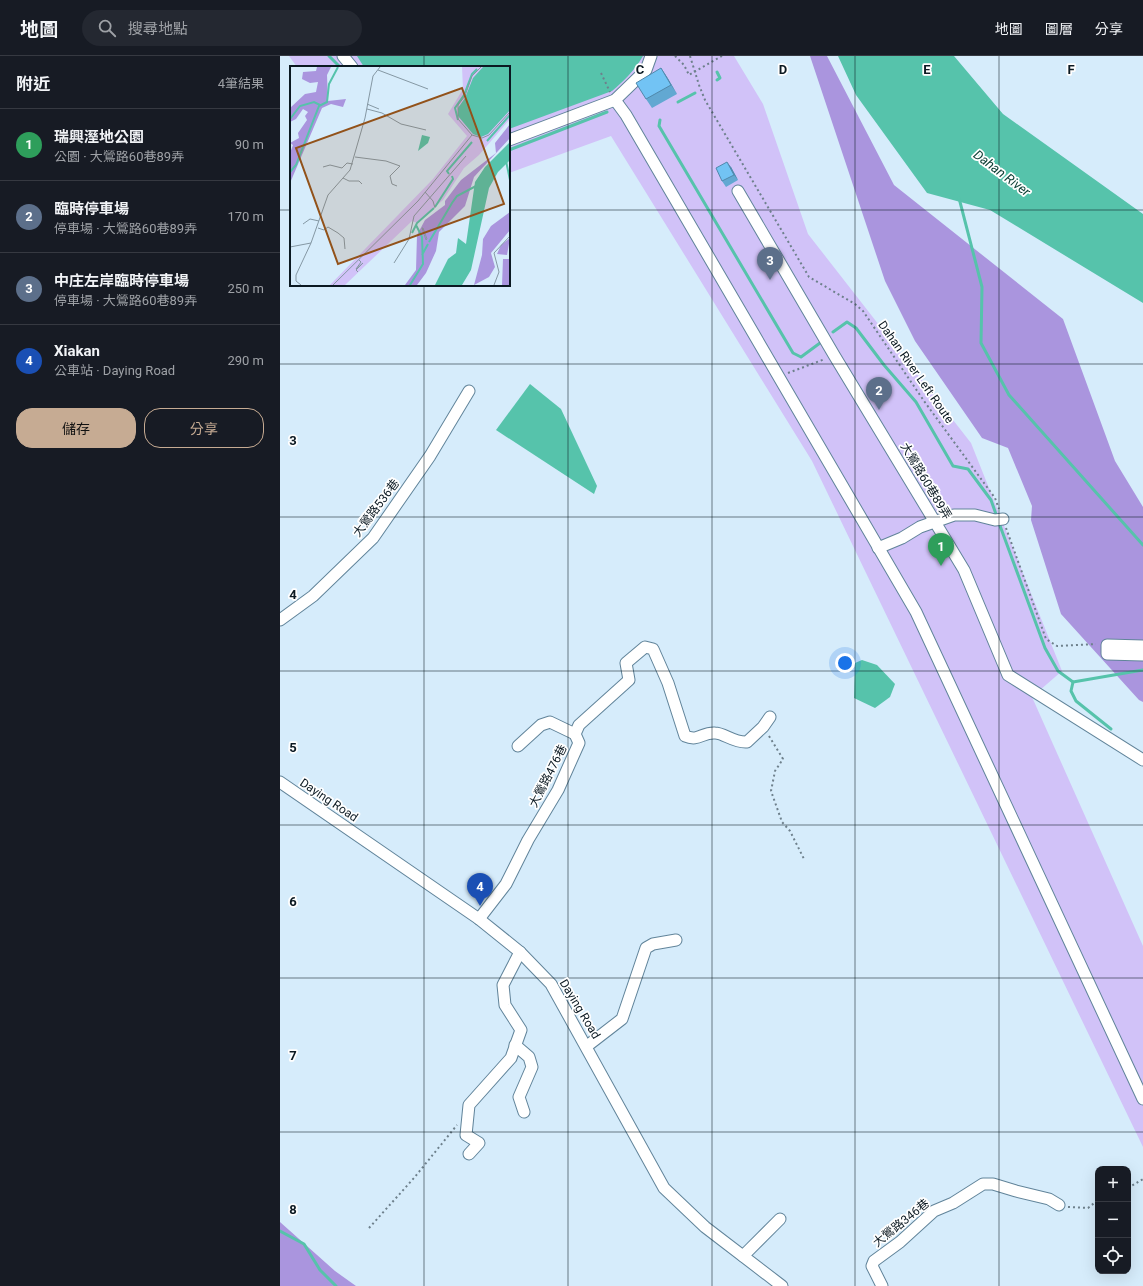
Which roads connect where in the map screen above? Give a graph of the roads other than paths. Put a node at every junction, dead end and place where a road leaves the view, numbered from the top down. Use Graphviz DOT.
graph roads {
  1 [pos="343,56"];
  2 [pos="652,56"];
  3 [pos="351,66"];
  4 [pos="614,97"];
  5 [pos="510,140"];
  6 [pos="738,191"];
  7 [pos="469,391"];
  8 [pos="1003,520"];
  9 [pos="936,522"];
  10 [pos="878,548"];
  11 [pos="280,620"];
  12 [pos="1143,646"];
  13 [pos="1143,655"];
  14 [pos="770,717"];
  15 [pos="575,734"];
  16 [pos="518,746"];
  17 [pos="1143,760"];
  18 [pos="280,782"];
  19 [pos="479,919"];
  20 [pos="676,940"];
  21 [pos="520,952"];
  22 [pos="515,1045"];
  23 [pos="587,1046"];
  24 [pos="1143,1099"];
  25 [pos="524,1112"];
  26 [pos="469,1154"];
  27 [pos="1058,1206"];
  28 [pos="780,1219"];
  29 [pos="743,1256"];
  30 [pos="782,1286"];
  31 [pos="882,1286"];
  1 -- 3 [label="street"];
  2 -- 4 [label="street"];
  4 -- 5 [label="street"];
  4 -- 10 [label="street"];
  6 -- 9 [label="street, 大鶯路60巷89弄"];
  7 -- 11 [label="street, 大鶯路536巷"];
  8 -- 9 [label="street"];
  9 -- 10 [label="street"];
  9 -- 17 [label="street, 大鶯路60巷89弄"];
  10 -- 24 [label="street"];
  12 -- 13 [label="street"];
  14 -- 15 [label="street, 大鶯路476巷"];
  15 -- 16 [label="street"];
  15 -- 19 [label="street, 大鶯路476巷"];
  18 -- 19 [label="street, Daying Road"];
  19 -- 21 [label="street, Daying Road"];
  20 -- 23 [label="street"];
  21 -- 22 [label="street"];
  21 -- 23 [label="street, Daying Road"];
  22 -- 25 [label="street"];
  22 -- 26 [label="street"];
  23 -- 29 [label="street, Daying Road"];
  27 -- 31 [label="street, 大鶯路346巷"];
  28 -- 29 [label="street"];
  29 -- 30 [label="street, Daying Road"];
}
